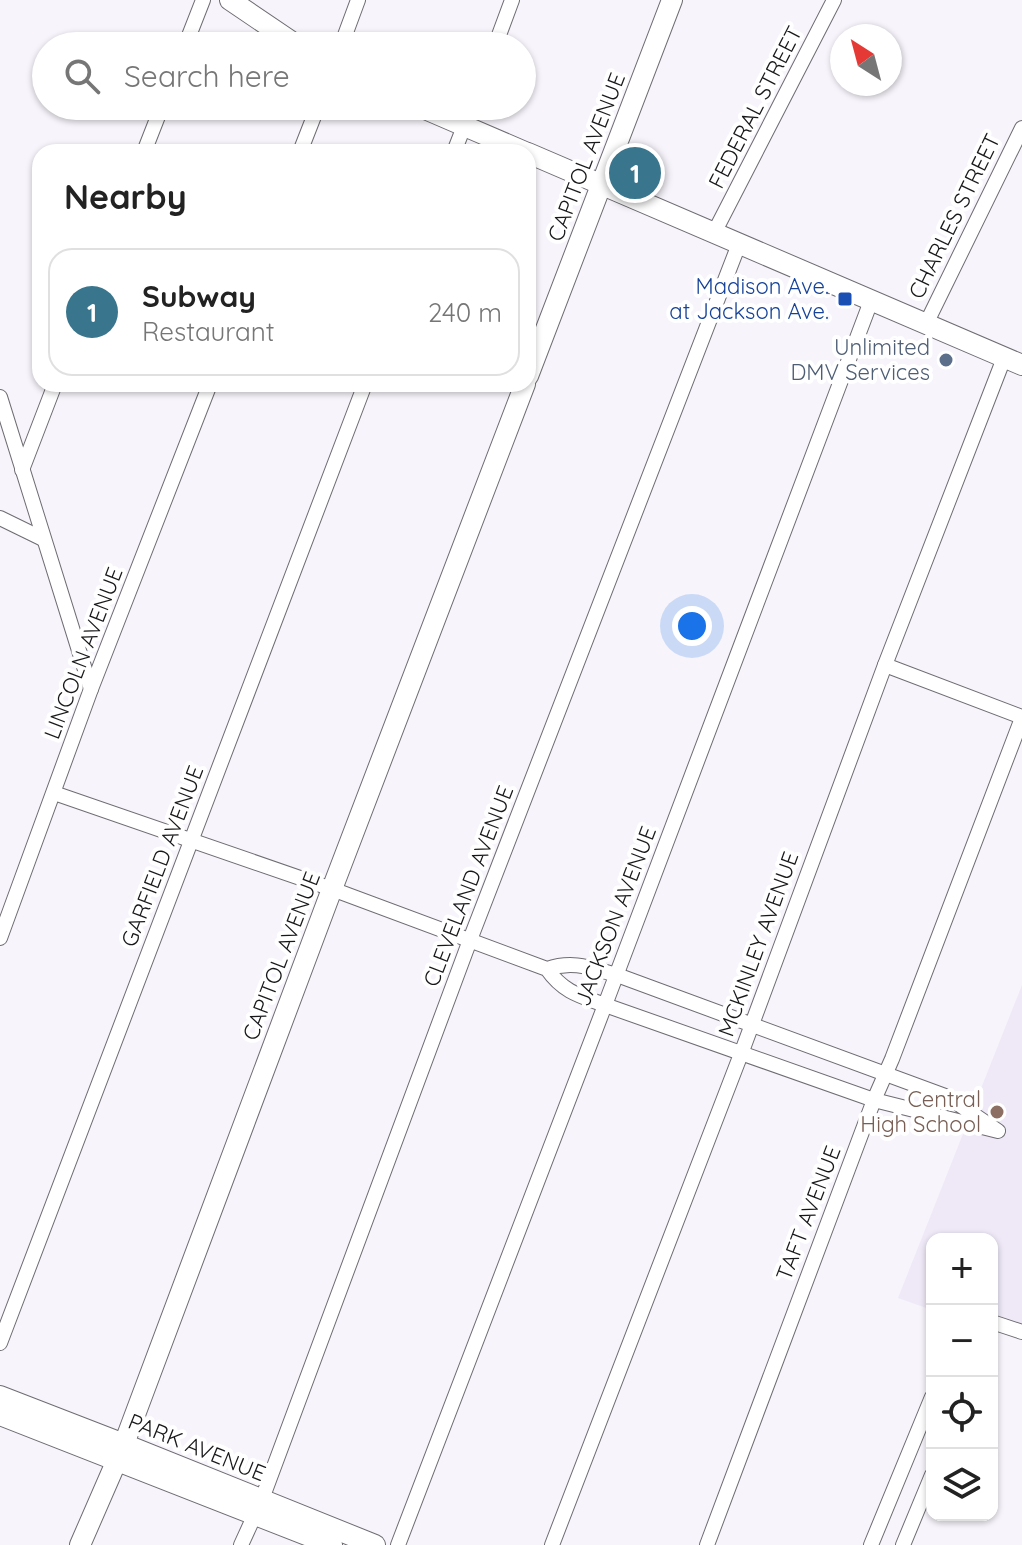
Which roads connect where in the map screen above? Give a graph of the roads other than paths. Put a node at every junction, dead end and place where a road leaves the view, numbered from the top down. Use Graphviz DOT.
graph roads {
  1 [pos="203,0"];
  2 [pos="230,0"];
  3 [pos="358,0"];
  4 [pos="512,0"];
  5 [pos="672,0"];
  6 [pos="834,0"];
  7 [pos="190,32"];
  8 [pos="277,32"];
  9 [pos="346,32"];
  10 [pos="500,32"];
  11 [pos="157,120"];
  12 [pos="313,120"];
  13 [pos="450,120"];
  14 [pos="466,120"];
  15 [pos="464,126"];
  16 [pos="1022,128"];
  17 [pos="147,144"];
  18 [pos="303,144"];
  19 [pos="457,144"];
  20 [pos="506,144"];
  21 [pos="536,157"];
  22 [pos="601,185"];
  23 [pos="714,233"];
  24 [pos="739,244"];
  25 [pos="871,301"];
  26 [pos="926,324"];
  27 [pos="536,355"];
  28 [pos="1013,362"];
  29 [pos="52,392"];
  30 [pos="207,392"];
  31 [pos="362,392"];
  32 [pos="522,392"];
  33 [pos="0,397"];
  34 [pos="22,470"];
  35 [pos="0,518"];
  36 [pos="43,539"];
  37 [pos="885,665"];
  38 [pos="91,689"];
  39 [pos="1022,718"];
  40 [pos="54,793"];
  41 [pos="191,840"];
  42 [pos="332,889"];
  43 [pos="0,938"];
  44 [pos="470,940"];
  45 [pos="547,969"];
  46 [pos="617,975"];
  47 [pos="605,1005"];
  48 [pos="752,1024"];
  49 [pos="741,1054"];
  50 [pos="886,1074"];
  51 [pos="874,1100"];
  52 [pos="998,1325"];
  53 [pos="1022,1332"];
  54 [pos="0,1343"];
  55 [pos="0,1396"];
  56 [pos="926,1412"];
  57 [pos="0,1415"];
  58 [pos="120,1452"];
  59 [pos="926,1489"];
  60 [pos="258,1507"];
  61 [pos="80,1545"];
  62 [pos="241,1545"];
  63 [pos="332,1545"];
  64 [pos="375,1545"];
  65 [pos="398,1545"];
  66 [pos="552,1545"];
  67 [pos="707,1545"];
  68 [pos="871,1545"];
  69 [pos="903,1545"];
  1 -- 7 [label="street"];
  2 -- 8 [label="main road"];
  3 -- 9 [label="street"];
  4 -- 10 [label="street"];
  5 -- 22 [label="main road, CAPITOL AVENUE"];
  6 -- 23 [label="street, FEDERAL STREET"];
  11 -- 17 [label="street"];
  12 -- 18 [label="street"];
  13 -- 15 [label="main road"];
  14 -- 15 [label="street"];
  15 -- 19 [label="street"];
  15 -- 20 [label="main road"];
  16 -- 26 [label="street, CHARLES STREET"];
  21 -- 22 [label="main road"];
  22 -- 23 [label="main road"];
  22 -- 27 [label="main road, CAPITOL AVENUE"];
  23 -- 24 [label="main road"];
  24 -- 25 [label="main road"];
  24 -- 44 [label="street, CLEVELAND AVENUE"];
  25 -- 26 [label="main road"];
  25 -- 46 [label="street, JACKSON AVENUE"];
  26 -- 28 [label="main road"];
  28 -- 37 [label="street, MCKINLEY AVENUE"];
  29 -- 34 [label="street"];
  30 -- 38 [label="street, LINCOLN AVENUE"];
  31 -- 41 [label="street, GARFIELD AVENUE"];
  32 -- 42 [label="main road, CAPITOL AVENUE"];
  33 -- 34 [label="street"];
  34 -- 36 [label="street"];
  35 -- 36 [label="street"];
  36 -- 38 [label="street"];
  37 -- 39 [label="street"];
  37 -- 48 [label="street, MCKINLEY AVENUE"];
  38 -- 40 [label="street, LINCOLN AVENUE"];
  39 -- 50 [label="street, TAFT AVENUE"];
  40 -- 41 [label="street"];
  40 -- 43 [label="street, LINCOLN AVENUE"];
  41 -- 42 [label="street"];
  41 -- 54 [label="street, GARFIELD AVENUE"];
  42 -- 44 [label="street"];
  42 -- 58 [label="main road, CAPITOL AVENUE"];
  44 -- 45 [label="street"];
  44 -- 60 [label="street, CLEVELAND AVENUE"];
  45 -- 46 [label="street"];
  45 -- 47 [label="street"];
  46 -- 47 [label="street, JACKSON AVENUE"];
  46 -- 48 [label="street"];
  47 -- 49 [label="street"];
  47 -- 65 [label="street, JACKSON AVENUE"];
  48 -- 49 [label="street, MCKINLEY AVENUE"];
  48 -- 50 [label="street"];
  49 -- 51 [label="street"];
  49 -- 66 [label="street, MCKINLEY AVENUE"];
  50 -- 51 [label="street, TAFT AVENUE"];
  50 -- 51 [label="street"];
  51 -- 67 [label="street, TAFT AVENUE"];
  52 -- 53 [label="street"];
  55 -- 58 [label="main road, PARK AVENUE"];
  56 -- 68 [label="street"];
  57 -- 58 [label="main road, PARK AVENUE"];
  58 -- 60 [label="main road, PARK AVENUE"];
  58 -- 61 [label="main road, CAPITOL AVENUE"];
  59 -- 69 [label="street"];
  60 -- 62 [label="street, CLEVELAND AVENUE"];
  60 -- 63 [label="main road, PARK AVENUE"];
  60 -- 64 [label="main road, PARK AVENUE"];
}
